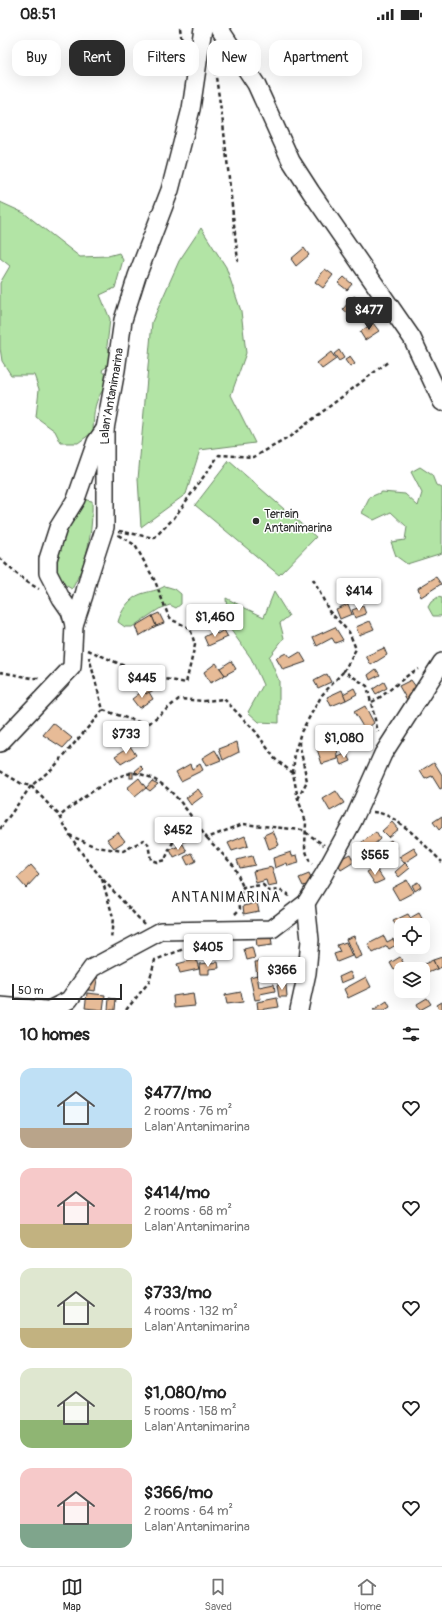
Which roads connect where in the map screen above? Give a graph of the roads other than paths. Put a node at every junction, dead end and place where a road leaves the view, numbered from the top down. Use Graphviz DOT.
graph roads {
  1 [pos="203,28"];
  2 [pos="219,28"];
  3 [pos="442,402"];
  4 [pos="106,429"];
  5 [pos="74,625"];
  6 [pos="438,668"];
  7 [pos="0,743"];
  8 [pos="306,903"];
  9 [pos="0,1006"];
  10 [pos="45,1010"];
  11 [pos="49,1010"];
  12 [pos="299,1010"];
  1 -- 4 [label="street, Lalan'Antanimarina"];
  2 -- 3 [label="street"];
  4 -- 5 [label="street, Lalan'Antanimarina"];
  4 -- 5 [label="street"];
  5 -- 7 [label="street, Lalan'Antanimarina"];
  6 -- 8 [label="street"];
  8 -- 11 [label="street"];
  8 -- 12 [label="street"];
  9 -- 10 [label="street"];
}
